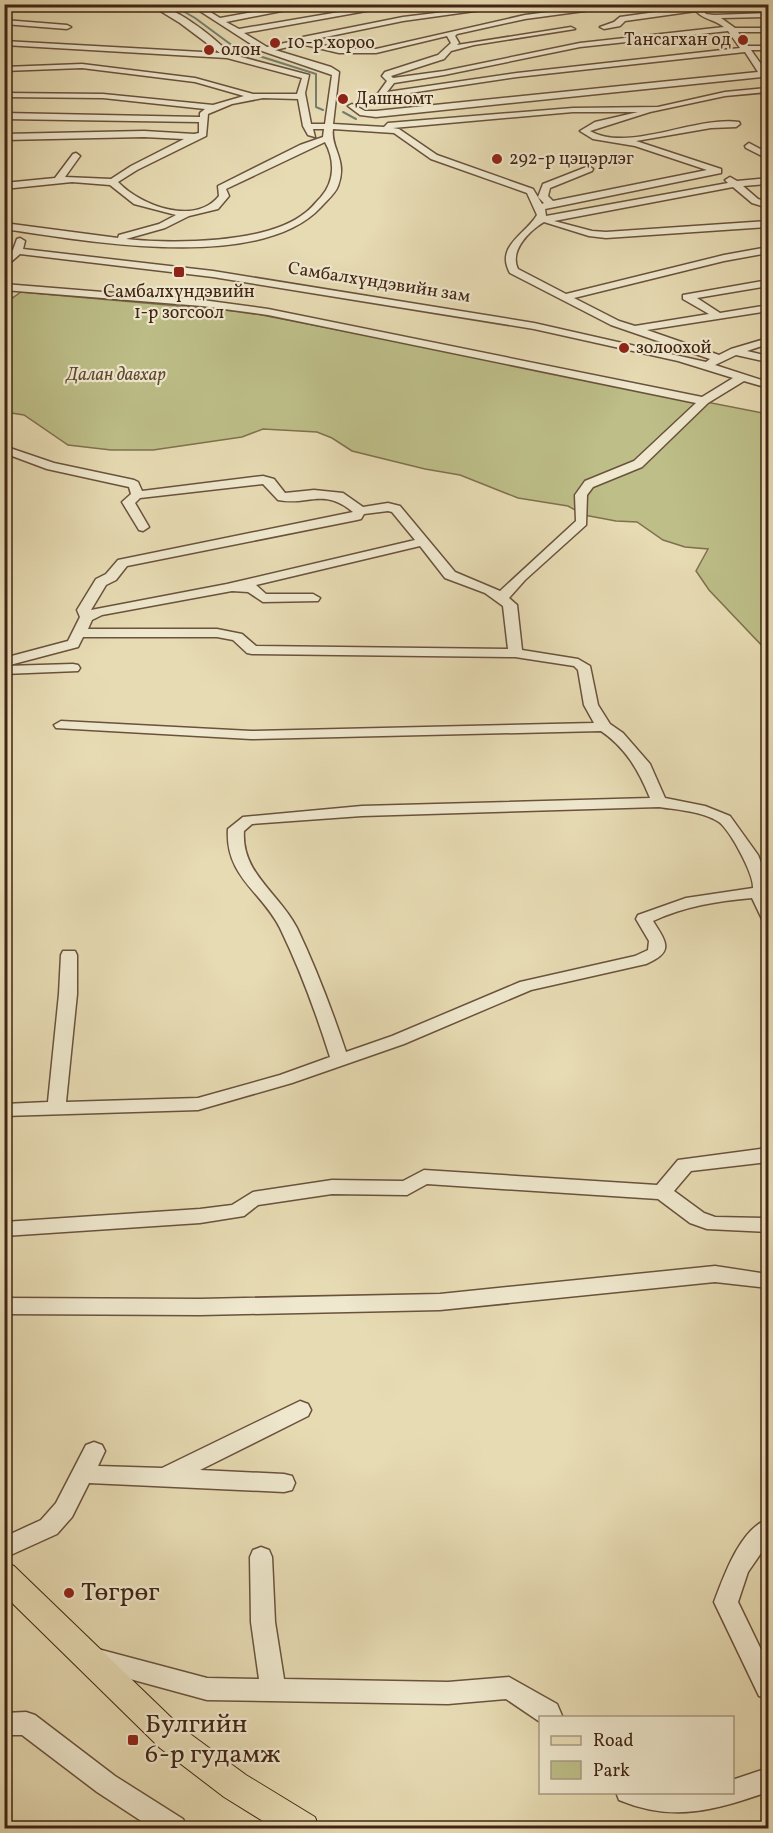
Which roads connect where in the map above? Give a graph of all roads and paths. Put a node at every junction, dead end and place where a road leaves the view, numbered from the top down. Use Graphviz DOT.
graph roads {
  1 [pos="5,4"];
  2 [pos="152,4"];
  3 [pos="192,4"];
  4 [pos="231,4"];
  5 [pos="314,4"];
  6 [pos="402,4"];
  7 [pos="633,4"];
  8 [pos="25,6"];
  9 [pos="482,6"];
  10 [pos="695,7"];
  11 [pos="203,9"];
  12 [pos="768,15"];
  13 [pos="717,16"];
  14 [pos="508,19"];
  15 [pos="218,21"];
  16 [pos="4,22"];
  17 [pos="67,27"];
  18 [pos="604,27"];
  19 [pos="570,29"];
  20 [pos="732,29"];
  21 [pos="768,30"];
  22 [pos="237,32"];
  23 [pos="454,32"];
  24 [pos="300,42"];
  25 [pos="4,43"];
  26 [pos="768,48"];
  27 [pos="265,49"];
  28 [pos="451,49"];
  29 [pos="745,49"];
  30 [pos="227,56"];
  31 [pos="4,69"];
  32 [pos="766,76"];
  33 [pos="391,81"];
  34 [pos="768,90"];
  35 [pos="4,95"];
  36 [pos="251,95"];
  37 [pos="383,95"];
  38 [pos="302,97"];
  39 [pos="352,106"];
  40 [pos="214,108"];
  41 [pos="331,108"];
  42 [pos="647,110"];
  43 [pos="4,116"];
  44 [pos="203,120"];
  45 [pos="736,124"];
  46 [pos="307,126"];
  47 [pos="329,126"];
  48 [pos="382,128"];
  49 [pos="195,136"];
  50 [pos="4,137"];
  51 [pos="327,138"];
  52 [pos="624,141"];
  53 [pos="317,142"];
  54 [pos="749,146"];
  55 [pos="76,156"];
  56 [pos="768,156"];
  57 [pos="589,169"];
  58 [pos="718,171"];
  59 [pos="733,171"];
  60 [pos="764,171"];
  61 [pos="746,172"];
  62 [pos="58,180"];
  63 [pos="768,181"];
  64 [pos="113,182"];
  65 [pos="5,183"];
  66 [pos="732,184"];
  67 [pos="551,204"];
  68 [pos="768,205"];
  69 [pos="540,207"];
  70 [pos="186,214"];
  71 [pos="540,220"];
  72 [pos="768,224"];
  73 [pos="4,226"];
  74 [pos="20,228"];
  75 [pos="113,240"];
  76 [pos="768,250"];
  77 [pos="18,251"];
  78 [pos="4,265"];
  79 [pos="768,284"];
  80 [pos="4,287"];
  81 [pos="564,297"];
  82 [pos="768,308"];
  83 [pos="717,315"];
  84 [pos="633,330"];
  85 [pos="768,341"];
  86 [pos="735,351"];
  87 [pos="718,358"];
  88 [pos="768,358"];
  89 [pos="707,365"];
  90 [pos="743,377"];
  91 [pos="768,385"];
  92 [pos="704,401"];
  93 [pos="4,449"];
  94 [pos="137,495"];
  95 [pos="360,511"];
  96 [pos="143,527"];
  97 [pos="422,542"];
  98 [pos="226,588"];
  99 [pos="313,597"];
  100 [pos="501,599"];
  101 [pos="87,618"];
  102 [pos="78,633"];
  103 [pos="514,653"];
  104 [pos="4,662"];
  105 [pos="73,668"];
  106 [pos="4,670"];
  107 [pos="61,725"];
  108 [pos="604,727"];
  109 [pos="659,802"];
  110 [pos="750,855"];
  111 [pos="768,857"];
  112 [pos="761,892"];
  113 [pos="768,915"];
  114 [pos="69,955"];
  115 [pos="340,1060"];
  116 [pos="56,1109"];
  117 [pos="4,1110"];
  118 [pos="768,1155"];
  119 [pos="662,1192"];
  120 [pos="768,1225"];
  121 [pos="4,1229"];
  122 [pos="768,1281"];
  123 [pos="4,1306"];
  124 [pos="300,1410"];
  125 [pos="94,1451"];
  126 [pos="82,1474"];
  127 [pos="164,1478"];
  128 [pos="284,1483"];
  129 [pos="768,1529"];
  130 [pos="4,1548"];
  131 [pos="261,1557"];
  132 [pos="4,1575"];
  133 [pos="87,1658"];
  134 [pos="768,1688"];
  135 [pos="273,1690"];
  136 [pos="550,1716"];
  137 [pos="4,1724"];
  138 [pos="768,1780"];
  139 [pos="734,1791"];
  140 [pos="632,1794"];
  141 [pos="723,1794"];
  142 [pos="297,1827"];
  143 [pos="174,1828"];
  1 -- 8 [label="street"];
  2 -- 30 [label="street"];
  3 -- 11 [label="street"];
  4 -- 11 [label="street"];
  5 -- 15 [label="street"];
  6 -- 22 [label="street"];
  7 -- 14 [label="street"];
  9 -- 14 [label="street"];
  9 -- 24 [label="street"];
  10 -- 13 [label="street"];
  10 -- 18 [label="street"];
  11 -- 15 [label="street"];
  12 -- 13 [label="street"];
  13 -- 20 [label="street"];
  14 -- 23 [label="street"];
  15 -- 22 [label="street"];
  16 -- 17 [label="street"];
  19 -- 28 [label="street"];
  20 -- 21 [label="street"];
  20 -- 29 [label="street"];
  20 -- 33 [label="street"];
  22 -- 27 [label="street"];
  23 -- 24 [label="street"];
  23 -- 28 [label="street"];
  24 -- 27 [label="street"];
  25 -- 30 [label="street"];
  26 -- 29 [label="street"];
  27 -- 41 [label="street"];
  28 -- 33 [label="street"];
  29 -- 32 [label="street"];
  29 -- 37 [label="street"];
  30 -- 38 [label="street"];
  31 -- 36 [label="street"];
  32 -- 39 [label="street"];
  33 -- 37 [label="street"];
  34 -- 42 [label="street"];
  35 -- 40 [label="street"];
  36 -- 38 [label="street"];
  36 -- 40 [label="street"];
  37 -- 39 [label="street"];
  38 -- 46 [label="street"];
  39 -- 41 [label="street"];
  40 -- 44 [label="street"];
  41 -- 47 [label="street"];
  42 -- 48 [label="street"];
  42 -- 52 [label="street"];
  43 -- 44 [label="street"];
  44 -- 49 [label="street"];
  45 -- 52 [label="street"];
  46 -- 47 [label="street"];
  46 -- 53 [label="street"];
  47 -- 48 [label="street"];
  47 -- 51 [label="street"];
  48 -- 69 [label="street"];
  49 -- 50 [label="street"];
  49 -- 64 [label="street"];
  51 -- 53 [label="street"];
  51 -- 75 [label="street"];
  52 -- 58 [label="street"];
  53 -- 70 [label="street"];
  54 -- 56 [label="street"];
  55 -- 62 [label="street"];
  57 -- 67 [label="street"];
  58 -- 59 [label="street"];
  58 -- 66 [label="street"];
  58 -- 67 [label="street"];
  60 -- 61 [label="street"];
  62 -- 64 [label="street"];
  62 -- 65 [label="street"];
  63 -- 66 [label="street"];
  64 -- 70 [label="street"];
  66 -- 68 [label="street"];
  66 -- 71 [label="street"];
  67 -- 69 [label="street"];
  69 -- 71 [label="street"];
  70 -- 75 [label="street"];
  71 -- 72 [label="street"];
  71 -- 81 [label="street"];
  73 -- 74 [label="street"];
  74 -- 75 [label="street"];
  74 -- 77 [label="street"];
  76 -- 81 [label="street"];
  77 -- 78 [label="street"];
  77 -- 89 [label="street, Самбалхүндэвийн зам"];
  79 -- 83 [label="street"];
  80 -- 92 [label="street"];
  81 -- 84 [label="street"];
  82 -- 83 [label="street"];
  83 -- 84 [label="street"];
  84 -- 87 [label="street"];
  85 -- 86 [label="street"];
  86 -- 87 [label="street"];
  86 -- 88 [label="street"];
  87 -- 89 [label="street"];
  89 -- 90 [label="street, Самбалхүндэвийн зам"];
  90 -- 91 [label="street, Самбалхүндэвийн зам"];
  90 -- 92 [label="street"];
  92 -- 100 [label="street"];
  93 -- 94 [label="street"];
  94 -- 95 [label="street"];
  94 -- 96 [label="street"];
  95 -- 97 [label="street"];
  95 -- 101 [label="street"];
  97 -- 98 [label="street"];
  97 -- 100 [label="street"];
  98 -- 99 [label="street"];
  98 -- 101 [label="street"];
  100 -- 103 [label="street"];
  101 -- 102 [label="street"];
  102 -- 103 [label="street"];
  102 -- 104 [label="street"];
  103 -- 108 [label="street"];
  105 -- 106 [label="street"];
  107 -- 108 [label="street"];
  108 -- 109 [label="street"];
  109 -- 110 [label="street"];
  109 -- 115 [label="street"];
  110 -- 111 [label="street"];
  110 -- 112 [label="street"];
  112 -- 113 [label="street"];
  112 -- 115 [label="street"];
  114 -- 116 [label="street"];
  115 -- 116 [label="street"];
  116 -- 117 [label="street"];
  118 -- 119 [label="street"];
  119 -- 120 [label="street"];
  119 -- 121 [label="street"];
  122 -- 123 [label="street"];
  124 -- 127 [label="street"];
  125 -- 126 [label="street"];
  126 -- 127 [label="street"];
  126 -- 130 [label="street"];
  127 -- 128 [label="street"];
  129 -- 134 [label="street"];
  131 -- 135 [label="street"];
  132 -- 133 [label="main road"];
  133 -- 135 [label="street"];
  133 -- 142 [label="main road"];
  135 -- 136 [label="street"];
  137 -- 143 [label="street"];
  138 -- 139 [label="street"];
  140 -- 141 [label="street"];
}
